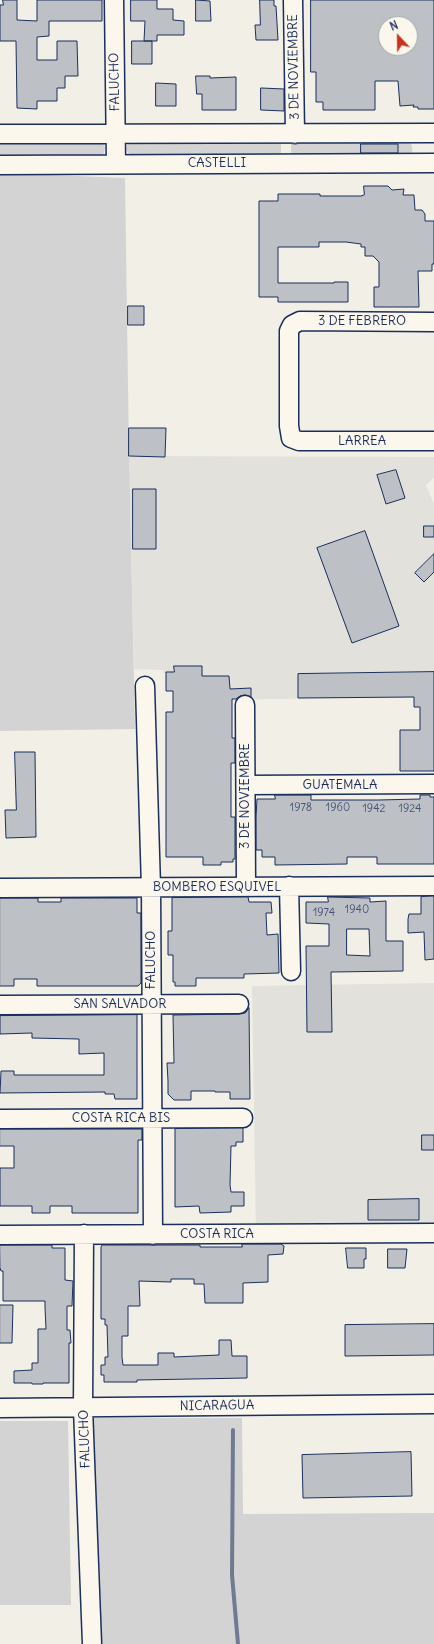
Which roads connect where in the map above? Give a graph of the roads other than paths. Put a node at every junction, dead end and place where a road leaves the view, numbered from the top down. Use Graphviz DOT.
graph roads {
  1 [pos="114,0"];
  2 [pos="293,0"];
  3 [pos="434,133"];
  4 [pos="0,134"];
  5 [pos="291,134"];
  6 [pos="116,135"];
  7 [pos="286,163"];
  8 [pos="434,163"];
  9 [pos="116,164"];
  10 [pos="0,165"];
  11 [pos="434,322"];
  12 [pos="291,438"];
  13 [pos="434,441"];
  14 [pos="145,686"];
  15 [pos="245,705"];
  16 [pos="434,784"];
  17 [pos="246,785"];
  18 [pos="289,886"];
  19 [pos="434,886"];
  20 [pos="246,887"];
  21 [pos="0,888"];
  22 [pos="151,888"];
  23 [pos="291,971"];
  24 [pos="152,1004"];
  25 [pos="239,1004"];
  26 [pos="0,1005"];
  27 [pos="152,1118"];
  28 [pos="243,1118"];
  29 [pos="0,1119"];
  30 [pos="434,1233"];
  31 [pos="84,1234"];
  32 [pos="0,1235"];
  33 [pos="153,1235"];
  34 [pos="434,1404"];
  35 [pos="0,1408"];
  36 [pos="83,1408"];
  37 [pos="92,1644"];
  1 -- 6 [label="street, FALUCHO"];
  2 -- 5 [label="street, 3 DE NOVIEMBRE"];
  3 -- 5 [label="street"];
  4 -- 6 [label="street"];
  5 -- 6 [label="street"];
  5 -- 7 [label="street, 3 DE NOVIEMBRE"];
  6 -- 9 [label="street, FALUCHO"];
  7 -- 8 [label="street, CASTELLI"];
  7 -- 9 [label="street, CASTELLI"];
  9 -- 10 [label="street, CASTELLI"];
  11 -- 12 [label="street, 3 DE FEBRERO"];
  12 -- 13 [label="street, LARREA"];
  14 -- 22 [label="street, FALUCHO"];
  15 -- 17 [label="street, 3 DE NOVIEMBRE"];
  16 -- 17 [label="street, GUATEMALA"];
  17 -- 20 [label="street, 3 DE NOVIEMBRE"];
  18 -- 19 [label="street, BOMBERO ESQUIVEL"];
  18 -- 20 [label="street, BOMBERO ESQUIVEL"];
  18 -- 23 [label="street"];
  20 -- 22 [label="street, BOMBERO ESQUIVEL"];
  21 -- 22 [label="street, BOMBERO ESQUIVEL"];
  22 -- 24 [label="street, FALUCHO"];
  24 -- 25 [label="street, SAN SALVADOR"];
  24 -- 26 [label="street, SAN SALVADOR"];
  24 -- 27 [label="street, FALUCHO"];
  27 -- 28 [label="street, COSTA RICA BIS"];
  27 -- 29 [label="street, COSTA RICA BIS"];
  27 -- 33 [label="street, FALUCHO"];
  30 -- 33 [label="street, COSTA RICA"];
  31 -- 32 [label="street, COSTA RICA"];
  31 -- 33 [label="street, COSTA RICA"];
  31 -- 36 [label="street, FALUCHO"];
  34 -- 36 [label="street, NICARAGUA"];
  35 -- 36 [label="street, NICARAGUA"];
  36 -- 37 [label="street, FALUCHO"];
}
